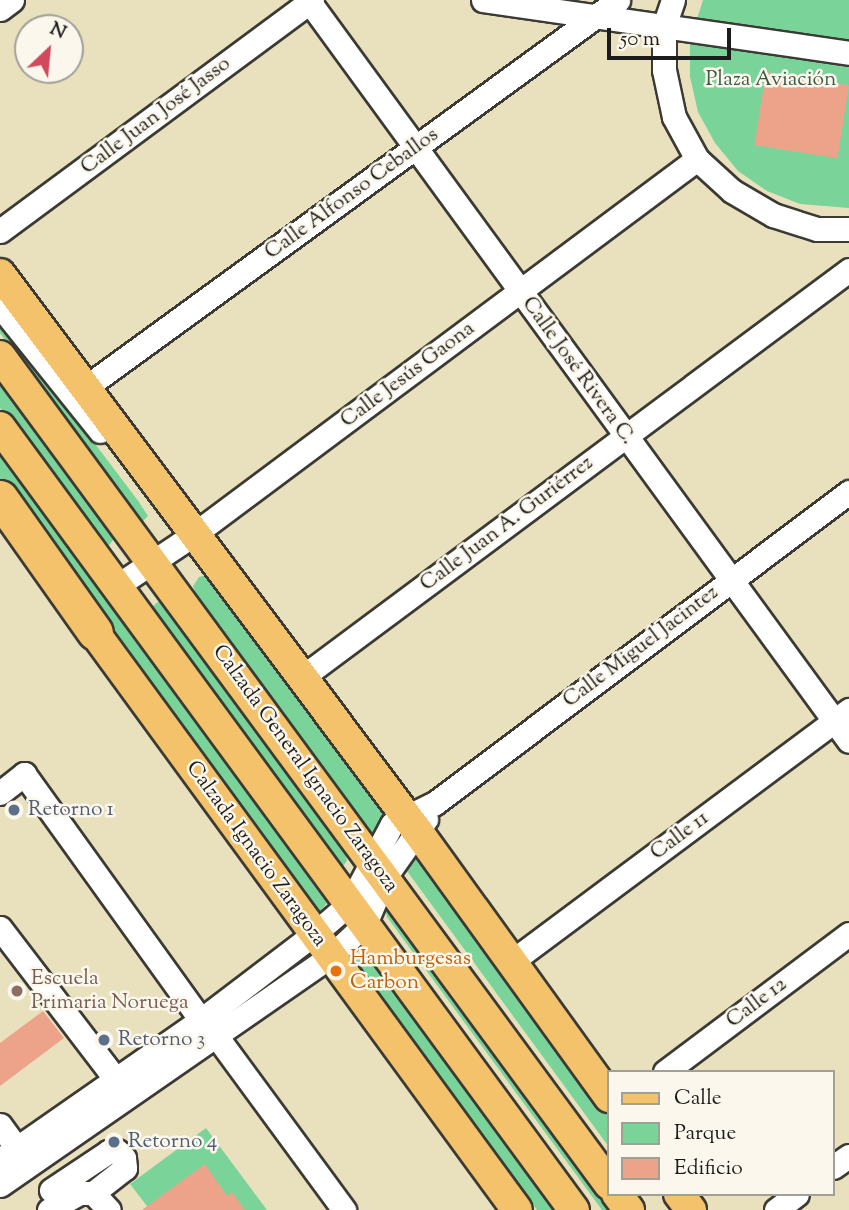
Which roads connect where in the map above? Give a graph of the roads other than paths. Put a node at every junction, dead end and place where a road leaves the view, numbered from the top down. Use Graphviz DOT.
graph roads {
  1 [pos="12,0"];
  2 [pos="482,0"];
  3 [pos="618,0"];
  4 [pos="673,0"];
  5 [pos="310,1"];
  6 [pos="0,9"];
  7 [pos="593,18"];
  8 [pos="664,26"];
  9 [pos="849,53"];
  10 [pos="414,148"];
  11 [pos="697,159"];
  12 [pos="849,229"];
  13 [pos="0,231"];
  14 [pos="849,270"];
  15 [pos="0,274"];
  16 [pos="520,291"];
  17 [pos="12,311"];
  18 [pos="0,356"];
  19 [pos="86,387"];
  20 [pos="0,427"];
  21 [pos="625,435"];
  22 [pos="849,492"];
  23 [pos="0,498"];
  24 [pos="0,517"];
  25 [pos="193,535"];
  26 [pos="152,562"];
  27 [pos="731,579"];
  28 [pos="115,587"];
  29 [pos="96,632"];
  30 [pos="301,678"];
  31 [pos="842,715"];
  32 [pos="849,741"];
  33 [pos="0,793"];
  34 [pos="412,824"];
  35 [pos="378,867"];
  36 [pos="357,913"];
  37 [pos="0,928"];
  38 [pos="849,933"];
  39 [pos="322,945"];
  40 [pos="511,962"];
  41 [pos="201,1020"];
  42 [pos="217,1037"];
  43 [pos="668,1070"];
  44 [pos="116,1079"];
  45 [pos="608,1096"];
  46 [pos="130,1098"];
  47 [pos="0,1125"];
  48 [pos="9,1154"];
  49 [pos="608,1183"];
  50 [pos="0,1185"];
  51 [pos="794,1196"];
  52 [pos="54,1200"];
  53 [pos="101,1202"];
  54 [pos="344,1210"];
  55 [pos="517,1210"];
  56 [pos="574,1210"];
  57 [pos="776,1210"];
  1 -- 6 [label="street"];
  2 -- 7 [label="street"];
  3 -- 7 [label="street, Calle Alfonso Ceballos"];
  4 -- 8 [label="street"];
  5 -- 10 [label="street, Calle José Rivera C."];
  5 -- 13 [label="street, Calle Juan José Jasso"];
  7 -- 8 [label="street"];
  7 -- 10 [label="street, Calle Alfonso Ceballos"];
  8 -- 9 [label="street"];
  8 -- 11 [label="street"];
  10 -- 16 [label="street, Calle José Rivera C."];
  10 -- 19 [label="street, Calle Alfonso Ceballos"];
  11 -- 12 [label="street"];
  11 -- 16 [label="street, Calle Jesús Gaona"];
  14 -- 21 [label="street, Calle Juan A. Guriérrez"];
  15 -- 17 [label="main road"];
  16 -- 21 [label="street, Calle José Rivera C."];
  16 -- 25 [label="street, Calle Jesús Gaona"];
  17 -- 19 [label="main road"];
  17 -- 25 [label="street"];
  18 -- 26 [label="main road, Calzada General Ignacio Zaragoza"];
  19 -- 25 [label="main road"];
  20 -- 28 [label="main road, Calzada General Ignacio Zaragoza"];
  21 -- 27 [label="street, Calle José Rivera C."];
  21 -- 30 [label="street, Calle Juan A. Guriérrez"];
  22 -- 27 [label="street, Calle Miguel Jacintez"];
  23 -- 29 [label="highway"];
  24 -- 29 [label="main road"];
  25 -- 26 [label="street, Calle Jesús Gaona"];
  25 -- 30 [label="main road"];
  26 -- 28 [label="street, Calle Jesús Gaona"];
  26 -- 35 [label="main road, Calzada General Ignacio Zaragoza"];
  27 -- 31 [label="street, Calle José Rivera C."];
  27 -- 34 [label="street, Calle Miguel Jacintez"];
  28 -- 36 [label="main road, Calzada General Ignacio Zaragoza"];
  29 -- 39 [label="main road, Calzada Ignacio Zaragoza"];
  30 -- 34 [label="main road"];
  31 -- 32 [label="street, Calle José Rivera C."];
  31 -- 40 [label="street, Calle 11"];
  33 -- 41 [label="street"];
  34 -- 35 [label="street, Calle Miguel Jacintez"];
  34 -- 40 [label="main road"];
  35 -- 36 [label="street, Calle Miguel Jacintez"];
  35 -- 49 [label="main road, Calzada General Ignacio Zaragoza"];
  36 -- 39 [label="street"];
  36 -- 56 [label="main road, Calzada General Ignacio Zaragoza"];
  37 -- 44 [label="street"];
  38 -- 43 [label="street, Calle 12"];
  39 -- 41 [label="street"];
  39 -- 42 [label="street"];
  39 -- 55 [label="main road, Calzada Ignacio Zaragoza"];
  40 -- 45 [label="main road"];
  41 -- 44 [label="street"];
  42 -- 46 [label="street"];
  42 -- 54 [label="street"];
  44 -- 46 [label="street"];
  44 -- 48 [label="street"];
  46 -- 50 [label="street"];
  47 -- 48 [label="street"];
  51 -- 57 [label="street"];
  52 -- 53 [label="street"];
  52 -- 53 [label="street"];
}
